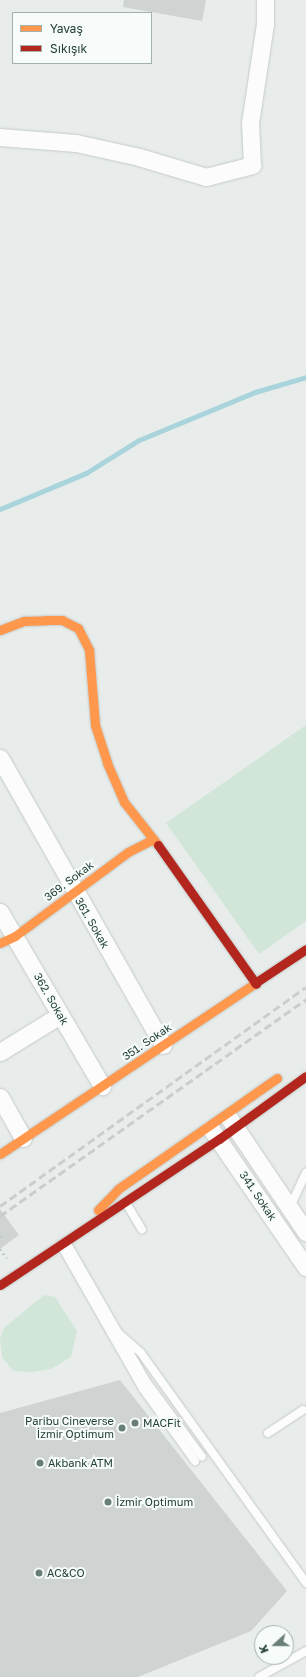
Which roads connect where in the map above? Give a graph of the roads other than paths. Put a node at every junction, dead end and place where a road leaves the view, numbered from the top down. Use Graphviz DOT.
graph roads {
  1 [pos="265,0"];
  2 [pos="0,137"];
  3 [pos="0,630"];
  4 [pos="0,758"];
  5 [pos="153,839"];
  6 [pos="74,893"];
  7 [pos="0,912"];
  8 [pos="15,936"];
  9 [pos="0,943"];
  10 [pos="306,949"];
  11 [pos="256,984"];
  12 [pos="60,1015"];
  13 [pos="163,1045"];
  14 [pos="0,1052"];
  15 [pos="306,1069"];
  16 [pos="306,1076"];
  17 [pos="102,1086"];
  18 [pos="0,1097"];
  19 [pos="230,1120"];
  20 [pos="214,1133"];
  21 [pos="23,1138"];
  22 [pos="0,1154"];
  23 [pos="306,1172"];
  24 [pos="125,1202"];
  25 [pos="290,1207"];
  26 [pos="304,1225"];
  27 [pos="79,1230"];
  28 [pos="142,1230"];
  29 [pos="62,1241"];
  30 [pos="306,1267"];
  31 [pos="0,1285"];
  32 [pos="114,1332"];
  33 [pos="303,1410"];
  34 [pos="268,1433"];
  35 [pos="198,1459"];
  36 [pos="306,1583"];
  37 [pos="306,1651"];
  38 [pos="259,1677"];
  1 -- 2 [label="street"];
  3 -- 5 [label="street"];
  4 -- 6 [label="street, 361. Sokak"];
  5 -- 6 [label="street, 369. Sokak"];
  5 -- 11 [label="street"];
  6 -- 8 [label="street, 369. Sokak"];
  6 -- 13 [label="street, 361. Sokak"];
  7 -- 8 [label="street, 362. Sokak"];
  8 -- 9 [label="street, 369. Sokak"];
  8 -- 12 [label="street, 362. Sokak"];
  10 -- 11 [label="street, 351. Sokak"];
  11 -- 13 [label="street, 351. Sokak"];
  12 -- 14 [label="street"];
  12 -- 17 [label="street, 362. Sokak"];
  13 -- 17 [label="street, 351. Sokak"];
  15 -- 19 [label="street"];
  16 -- 19 [label="street"];
  17 -- 21 [label="street, 351. Sokak"];
  18 -- 21 [label="street"];
  19 -- 20 [label="street"];
  19 -- 20 [label="street"];
  19 -- 25 [label="street, 341. Sokak"];
  20 -- 24 [label="street"];
  20 -- 27 [label="street"];
  20 -- 30 [label="street, 341. Sokak"];
  21 -- 22 [label="street, 351. Sokak"];
  23 -- 25 [label="lane"];
  24 -- 27 [label="street"];
  24 -- 28 [label="lane"];
  25 -- 26 [label="street, 341. Sokak"];
  27 -- 29 [label="street"];
  29 -- 31 [label="street"];
  29 -- 32 [label="lane"];
  32 -- 35 [label="lane"];
  32 -- 36 [label="lane"];
  33 -- 34 [label="lane"];
  37 -- 38 [label="lane"];
}
